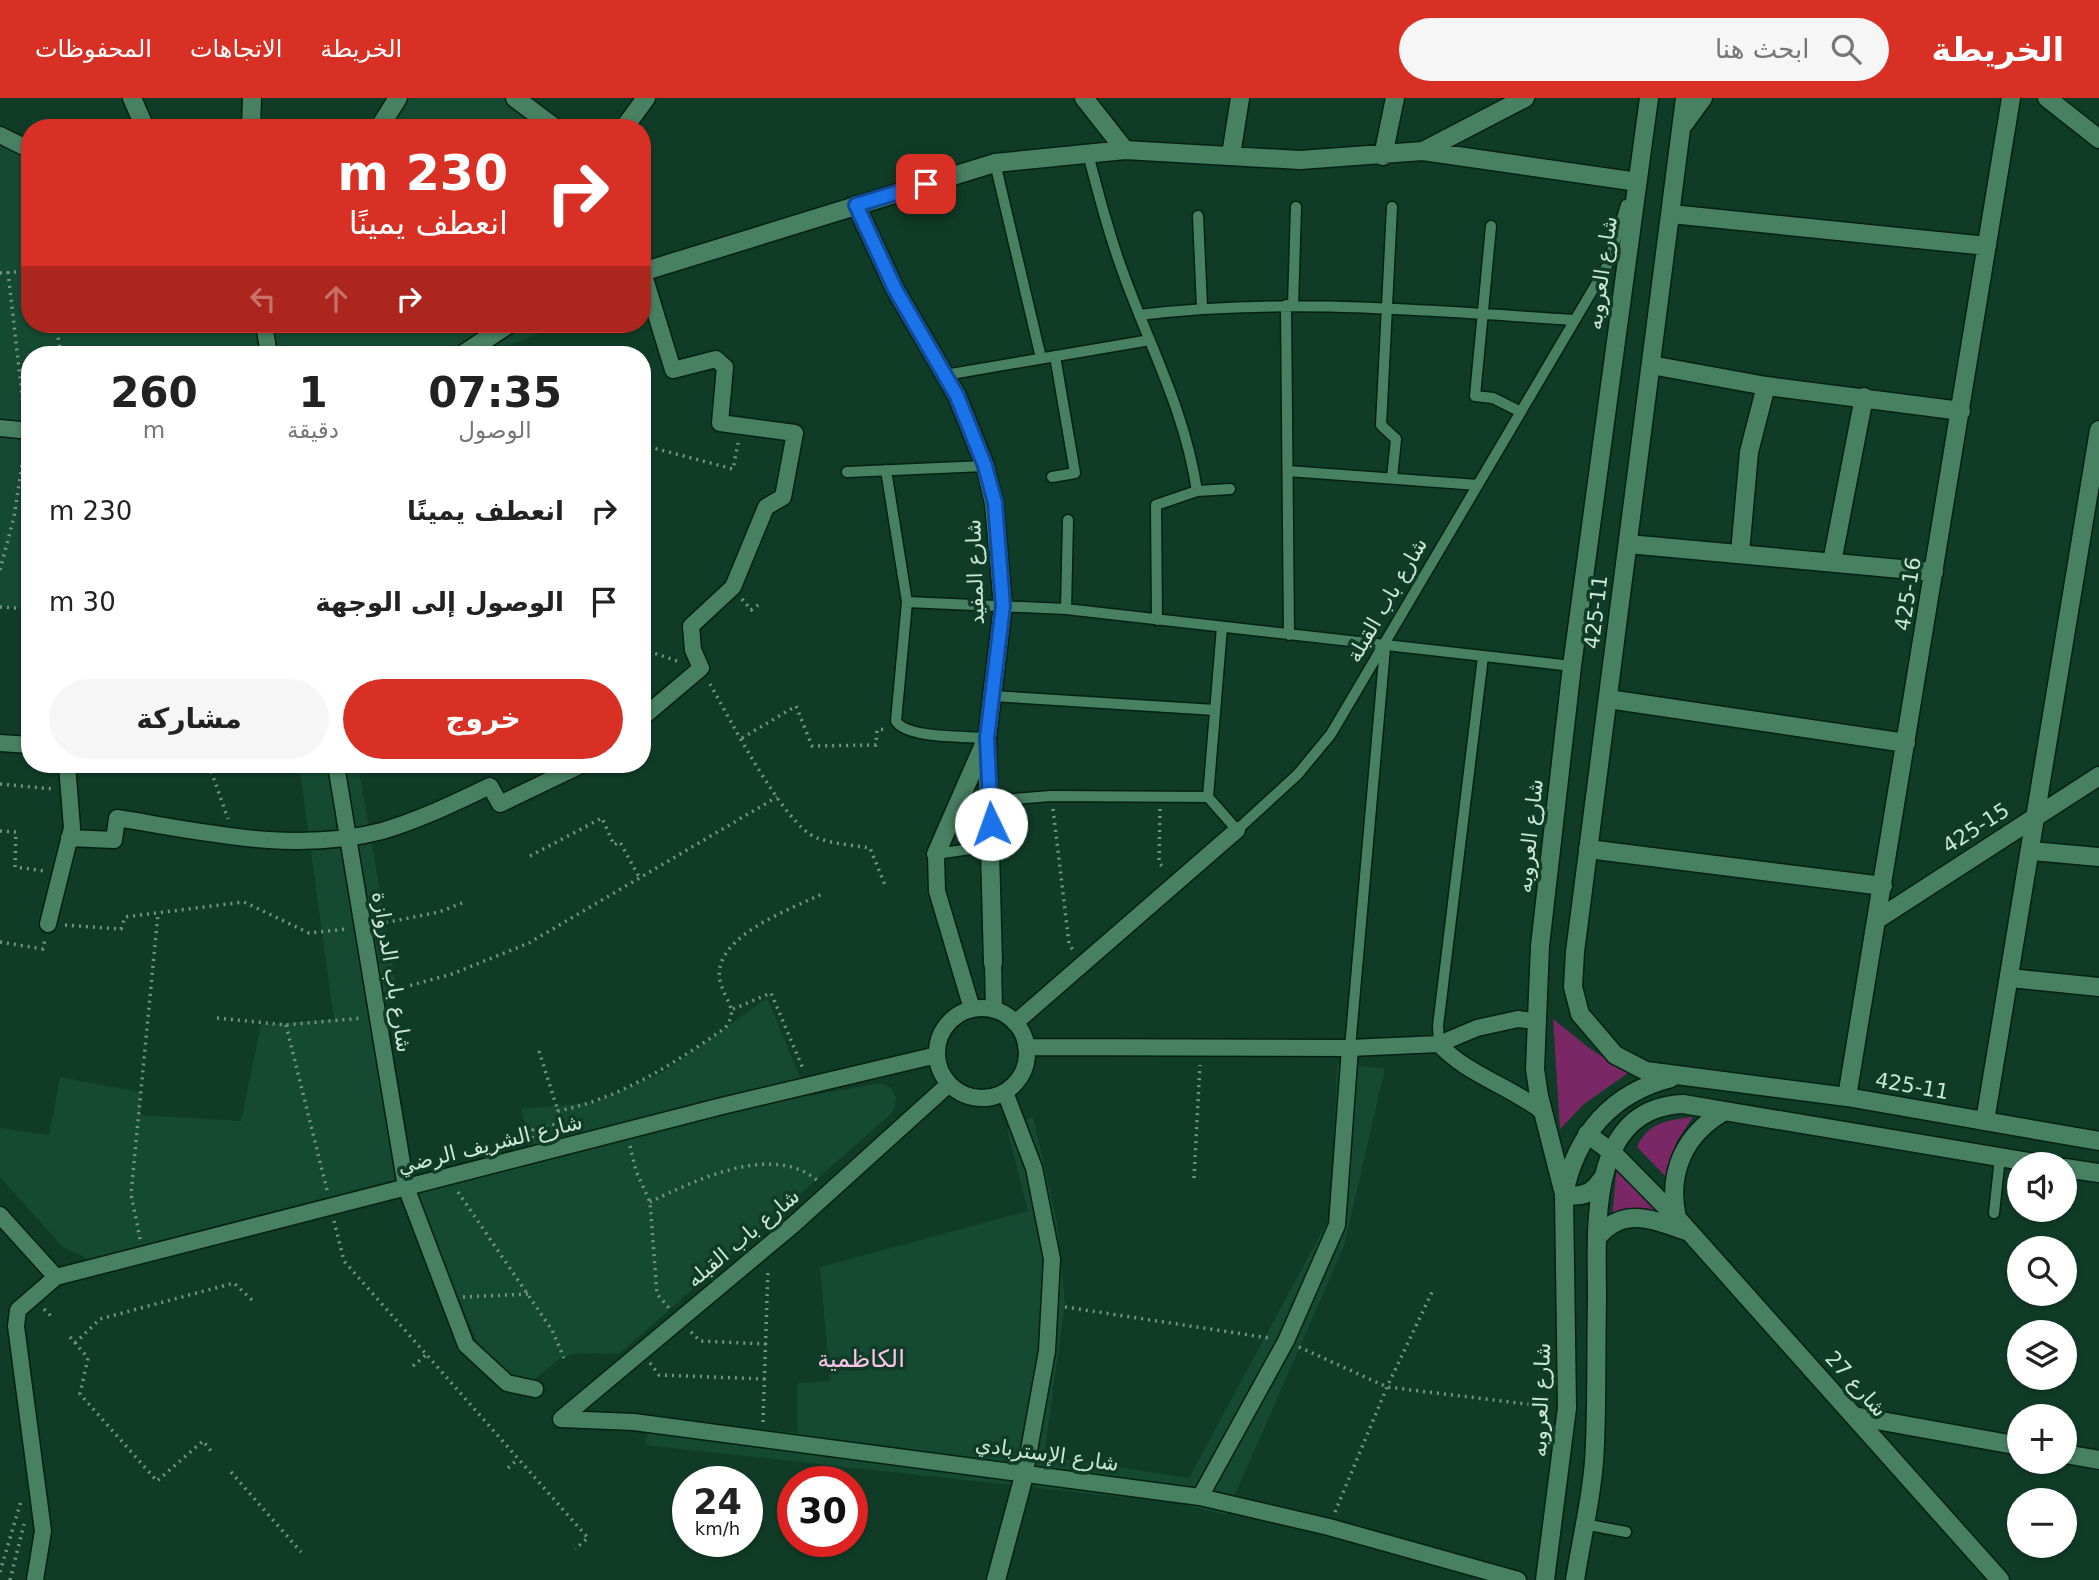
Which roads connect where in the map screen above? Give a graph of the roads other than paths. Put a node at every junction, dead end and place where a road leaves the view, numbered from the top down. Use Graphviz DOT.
graph roads {
  1 [pos="132,98"];
  2 [pos="253,98"];
  3 [pos="398,98"];
  4 [pos="515,98"];
  5 [pos="646,98"];
  6 [pos="1084,98"];
  7 [pos="1240,98"];
  8 [pos="1395,98"];
  9 [pos="1525,98"];
  10 [pos="1648,98"];
  11 [pos="1685,98"];
  12 [pos="1703,98"];
  13 [pos="2011,98"];
  14 [pos="2047,98"];
  15 [pos="141,119"];
  16 [pos="252,119"];
  17 [pos="385,119"];
  18 [pos="543,119"];
  19 [pos="631,119"];
  20 [pos="1682,127"];
  21 [pos="0,135"];
  22 [pos="2099,139"];
  23 [pos="21,146"];
  24 [pos="1125,150"];
  25 [pos="1423,152"];
  26 [pos="1088,154"];
  27 [pos="1231,155"];
  28 [pos="1383,156"];
  29 [pos="995,163"];
  30 [pos="1631,181"];
  31 [pos="856,205"];
  32 [pos="1296,207"];
  33 [pos="1392,207"];
  34 [pos="1671,214"];
  35 [pos="1198,216"];
  36 [pos="1491,226"];
  37 [pos="1987,246"];
  38 [pos="651,269"];
  39 [pos="651,298"];
  40 [pos="1290,305"];
  41 [pos="1202,307"];
  42 [pos="1387,310"];
  43 [pos="1139,315"];
  44 [pos="1484,316"];
  45 [pos="1574,320"];
  46 [pos="495,333"];
  47 [pos="1150,340"];
  48 [pos="476,346"];
  49 [pos="1055,356"];
  50 [pos="1041,358"];
  51 [pos="1651,365"];
  52 [pos="945,375"];
  53 [pos="1766,386"];
  54 [pos="1864,397"];
  55 [pos="1961,411"];
  56 [pos="1521,412"];
  57 [pos="0,428"];
  58 [pos="21,430"];
  59 [pos="2099,430"];
  60 [pos="985,466"];
  61 [pos="886,470"];
  62 [pos="1288,471"];
  63 [pos="847,472"];
  64 [pos="1052,477"];
  65 [pos="1392,478"];
  66 [pos="1478,485"];
  67 [pos="1230,489"];
  68 [pos="1197,491"];
  69 [pos="1068,520"];
  70 [pos="1628,544"];
  71 [pos="1740,553"];
  72 [pos="1832,562"];
  73 [pos="1934,572"];
  74 [pos="907,602"];
  75 [pos="1003,606"];
  76 [pos="1066,609"];
  77 [pos="1157,620"];
  78 [pos="1222,627"];
  79 [pos="1289,635"];
  80 [pos="1385,646"];
  81 [pos="1483,657"];
  82 [pos="1572,666"];
  83 [pos="993,696"];
  84 [pos="1608,699"];
  85 [pos="651,710"];
  86 [pos="1215,710"];
  87 [pos="987,738"];
  88 [pos="0,743"];
  89 [pos="1906,743"];
  90 [pos="21,744"];
  91 [pos="68,773"];
  92 [pos="337,773"];
  93 [pos="564,773"];
  94 [pos="2099,776"];
  95 [pos="1208,797"];
  96 [pos="989,801"];
  97 [pos="2036,816"];
  98 [pos="1237,830"];
  99 [pos="348,837"];
  100 [pos="69,838"];
  101 [pos="992,846"];
  102 [pos="1588,849"];
  103 [pos="2031,851"];
  104 [pos="936,854"];
  105 [pos="2099,857"];
  106 [pos="1883,886"];
  107 [pos="1878,919"];
  108 [pos="48,924"];
  109 [pos="993,963"];
  110 [pos="2010,978"];
  111 [pos="2099,987"];
  112 [pos="972,1009"];
  113 [pos="994,1009"];
  114 [pos="1535,1021"];
  115 [pos="1015,1023"];
  116 [pos="1440,1044"];
  117 [pos="1026,1046"];
  118 [pos="1350,1048"];
  119 [pos="937,1055"];
  120 [pos="1675,1077"];
  121 [pos="949,1084"];
  122 [pos="1005,1092"];
  123 [pos="1847,1097"];
  124 [pos="1725,1111"];
  125 [pos="1542,1112"];
  126 [pos="1985,1121"];
  127 [pos="1587,1134"];
  128 [pos="2099,1141"];
  129 [pos="1613,1153"];
  130 [pos="2000,1157"];
  131 [pos="2007,1158"];
  132 [pos="2077,1170"];
  133 [pos="2099,1173"];
  134 [pos="1601,1180"];
  135 [pos="406,1187"];
  136 [pos="1564,1194"];
  137 [pos="1565,1212"];
  138 [pos="1994,1213"];
  139 [pos="0,1215"];
  140 [pos="1683,1225"];
  141 [pos="1597,1229"];
  142 [pos="56,1277"];
  143 [pos="535,1389"];
  144 [pos="1854,1416"];
  145 [pos="561,1419"];
  146 [pos="2007,1444"];
  147 [pos="2077,1456"];
  148 [pos="2099,1460"];
  149 [pos="1025,1472"];
  150 [pos="1200,1497"];
  151 [pos="1584,1524"];
  152 [pos="1626,1532"];
  153 [pos="1002,1578"];
  154 [pos="35,1580"];
  155 [pos="1518,1580"];
  156 [pos="1545,1580"];
  157 [pos="1575,1580"];
  158 [pos="2000,1580"];
  1 -- 15 [label="street"];
  2 -- 16 [label="street"];
  3 -- 17 [label="street"];
  4 -- 18 [label="street"];
  5 -- 19 [label="street"];
  6 -- 24 [label="street"];
  7 -- 27 [label="street"];
  8 -- 28 [label="street"];
  9 -- 25 [label="street"];
  10 -- 30 [label="lane, شارع باب القبلة"];
  10 -- 82 [label="street, شارع العروبه"];
  11 -- 20 [label="street, 425-11"];
  12 -- 20 [label="street"];
  13 -- 37 [label="street, 425-16"];
  14 -- 22 [label="street"];
  20 -- 34 [label="street, 425-11"];
  21 -- 23 [label="street"];
  24 -- 26 [label="street"];
  24 -- 27 [label="street"];
  25 -- 28 [label="street"];
  25 -- 30 [label="street"];
  26 -- 29 [label="street"];
  26 -- 43 [label="lane"];
  27 -- 28 [label="street"];
  29 -- 31 [label="street"];
  29 -- 50 [label="lane"];
  30 -- 45 [label="lane, شارع باب القبلة"];
  31 -- 38 [label="street"];
  31 -- 52 [label="street, شارع المفيد"];
  32 -- 40 [label="lane"];
  33 -- 42 [label="lane"];
  34 -- 37 [label="street"];
  34 -- 51 [label="street, 425-11"];
  35 -- 41 [label="lane"];
  36 -- 44 [label="lane"];
  37 -- 55 [label="street, 425-16"];
  39 -- 85 [label="street"];
  40 -- 41 [label="lane"];
  40 -- 42 [label="lane"];
  40 -- 62 [label="lane"];
  41 -- 43 [label="lane"];
  42 -- 44 [label="lane"];
  42 -- 65 [label="lane"];
  43 -- 47 [label="lane"];
  44 -- 45 [label="lane"];
  44 -- 56 [label="lane"];
  45 -- 56 [label="lane, شارع باب القبلة"];
  46 -- 48 [label="street"];
  47 -- 49 [label="lane"];
  47 -- 68 [label="lane"];
  49 -- 50 [label="lane"];
  49 -- 64 [label="lane"];
  50 -- 52 [label="lane"];
  51 -- 53 [label="street"];
  51 -- 70 [label="street, 425-11"];
  52 -- 60 [label="street, شارع المفيد"];
  53 -- 54 [label="street"];
  53 -- 71 [label="street"];
  54 -- 55 [label="street"];
  54 -- 72 [label="street"];
  55 -- 73 [label="street, 425-16"];
  56 -- 66 [label="lane, شارع باب القبلة"];
  57 -- 58 [label="street"];
  59 -- 97 [label="street"];
  60 -- 61 [label="lane"];
  60 -- 75 [label="street, شارع المفيد"];
  61 -- 63 [label="lane"];
  61 -- 74 [label="lane"];
  62 -- 65 [label="lane"];
  62 -- 79 [label="lane"];
  65 -- 66 [label="lane"];
  66 -- 80 [label="lane, شارع باب القبلة"];
  67 -- 68 [label="lane"];
  68 -- 77 [label="lane"];
  69 -- 76 [label="lane"];
  70 -- 71 [label="street"];
  70 -- 84 [label="street, 425-11"];
  71 -- 72 [label="street"];
  72 -- 73 [label="street"];
  73 -- 89 [label="street, 425-16"];
  74 -- 75 [label="lane"];
  74 -- 87 [label="lane"];
  75 -- 76 [label="lane"];
  75 -- 83 [label="street, شارع المفيد"];
  76 -- 77 [label="lane"];
  77 -- 78 [label="lane"];
  78 -- 79 [label="lane"];
  78 -- 86 [label="lane"];
  79 -- 80 [label="lane"];
  80 -- 81 [label="lane"];
  80 -- 98 [label="lane, شارع باب القبلة"];
  80 -- 118 [label="lane"];
  81 -- 82 [label="lane"];
  81 -- 116 [label="lane"];
  82 -- 114 [label="street, شارع العروبه"];
  83 -- 86 [label="lane"];
  83 -- 87 [label="street, شارع المفيد"];
  84 -- 89 [label="street"];
  84 -- 102 [label="street, 425-11"];
  86 -- 95 [label="lane"];
  87 -- 96 [label="street, شارع المفيد"];
  87 -- 104 [label="street"];
  88 -- 90 [label="street"];
  89 -- 106 [label="street, 425-16"];
  91 -- 100 [label="street"];
  92 -- 99 [label="street, شارع باب الدروازة"];
  93 -- 99 [label="street"];
  94 -- 97 [label="street, 425-15"];
  95 -- 96 [label="lane"];
  95 -- 98 [label="lane"];
  96 -- 101 [label="street, شارع المفيد"];
  97 -- 103 [label="street"];
  97 -- 107 [label="street, 425-15"];
  98 -- 115 [label="street, شارع باب القبلة"];
  99 -- 100 [label="street"];
  99 -- 135 [label="street, شارع باب الدروازة"];
  100 -- 108 [label="street"];
  101 -- 104 [label="lane"];
  101 -- 109 [label="street, شارع المفيد"];
  102 -- 106 [label="street"];
  102 -- 120 [label="street, 425-11"];
  103 -- 105 [label="street"];
  103 -- 110 [label="street"];
  104 -- 112 [label="street"];
  106 -- 107 [label="street, 425-16"];
  107 -- 123 [label="street, 425-16"];
  109 -- 113 [label="street, شارع المفيد"];
  110 -- 111 [label="street"];
  110 -- 126 [label="street"];
  112 -- 113 [label="street"];
  112 -- 119 [label="street"];
  113 -- 115 [label="street"];
  114 -- 116 [label="street"];
  114 -- 125 [label="street, شارع العروبه"];
  115 -- 117 [label="street"];
  116 -- 118 [label="street"];
  116 -- 125 [label="street"];
  117 -- 118 [label="street"];
  117 -- 122 [label="street"];
  118 -- 150 [label="street"];
  119 -- 121 [label="street"];
  119 -- 135 [label="street, شارع الشريف الرضي"];
  120 -- 123 [label="street, 425-11"];
  120 -- 127 [label="street, 425-11"];
  121 -- 122 [label="street"];
  121 -- 145 [label="street, شارع باب القبله"];
  122 -- 149 [label="street"];
  123 -- 126 [label="street, 425-11"];
  124 -- 129 [label="street"];
  124 -- 130 [label="street"];
  124 -- 140 [label="street"];
  125 -- 136 [label="street, شارع العروبه"];
  126 -- 128 [label="street, 425-11"];
  127 -- 129 [label="street, شارع 27"];
  127 -- 136 [label="street, 425-11"];
  129 -- 134 [label="street"];
  129 -- 140 [label="street, شارع 27"];
  130 -- 131 [label="street"];
  130 -- 138 [label="lane"];
  132 -- 133 [label="street"];
  134 -- 136 [label="street"];
  134 -- 141 [label="street"];
  135 -- 142 [label="street, شارع الشريف الرضي"];
  135 -- 143 [label="street, شارع باب الدروازة"];
  136 -- 137 [label="street, شارع العروبه"];
  137 -- 141 [label="street"];
  137 -- 156 [label="street, شارع العروبه"];
  139 -- 142 [label="street"];
  140 -- 141 [label="street"];
  140 -- 144 [label="street, شارع 27"];
  141 -- 151 [label="street"];
  142 -- 154 [label="street"];
  144 -- 146 [label="street"];
  144 -- 158 [label="street, شارع 27"];
  145 -- 149 [label="street, شارع الإستربادي"];
  147 -- 148 [label="street"];
  149 -- 150 [label="street, شارع الإستربادي"];
  149 -- 153 [label="street"];
  150 -- 155 [label="street, شارع الإستربادي"];
  151 -- 152 [label="lane"];
  151 -- 157 [label="street"];
}
